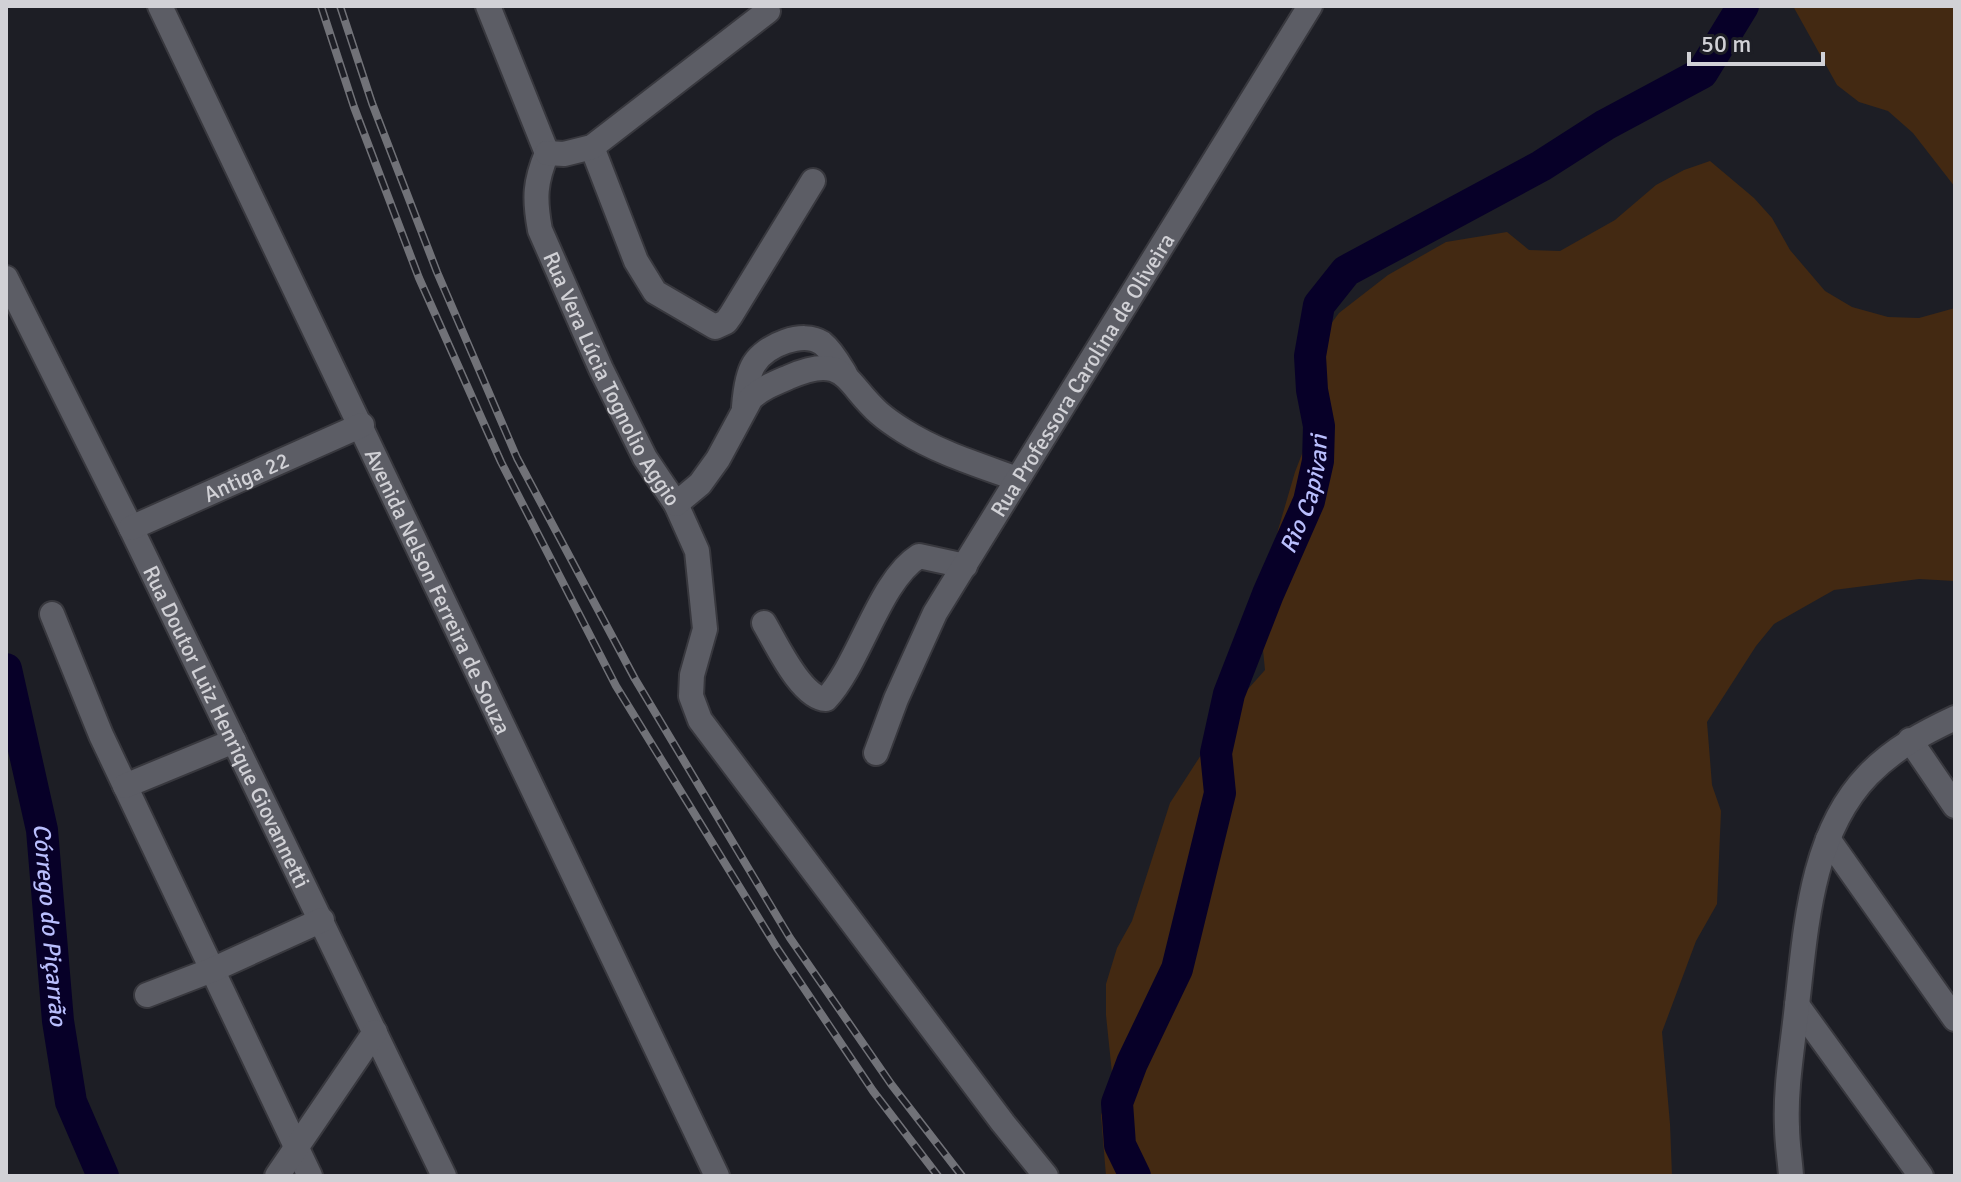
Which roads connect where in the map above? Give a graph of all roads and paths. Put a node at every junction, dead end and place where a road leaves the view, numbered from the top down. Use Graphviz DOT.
graph roads {
  1 [pos="160,6"];
  2 [pos="488,6"];
  3 [pos="1310,6"];
  4 [pos="768,11"];
  5 [pos="592,147"];
  6 [pos="547,153"];
  7 [pos="813,181"];
  8 [pos="6,278"];
  9 [pos="845,374"];
  10 [pos="744,407"];
  11 [pos="362,425"];
  12 [pos="1017,479"];
  13 [pos="676,504"];
  14 [pos="131,528"];
  15 [pos="965,566"];
  16 [pos="52,614"];
  17 [pos="764,623"];
  18 [pos="1955,718"];
  19 [pos="1910,740"];
  20 [pos="234,741"];
  21 [pos="876,753"];
  22 [pos="125,786"];
  23 [pos="1955,806"];
  24 [pos="1828,839"];
  25 [pos="322,920"];
  26 [pos="212,970"];
  27 [pos="147,995"];
  28 [pos="1797,1005"];
  29 [pos="1955,1019"];
  30 [pos="375,1032"];
  31 [pos="296,1147"];
  32 [pos="277,1176"];
  33 [pos="310,1176"];
  34 [pos="444,1176"];
  35 [pos="717,1176"];
  36 [pos="1046,1176"];
  37 [pos="1791,1176"];
  38 [pos="1921,1176"];
  1 -- 11 [label="street, Avenida Nelson Ferreira de Souza"];
  2 -- 6 [label="street"];
  3 -- 12 [label="street, Rua Professora Carolina de Oliveira"];
  4 -- 5 [label="street"];
  5 -- 6 [label="street"];
  5 -- 7 [label="street"];
  6 -- 13 [label="street, Rua Vera Lúcia Tognolio Aggio"];
  8 -- 14 [label="street, Rua Doutor Luiz Henrique Giovannetti"];
  9 -- 10 [label="street, Rua Vera Lúcia Tognolio Aggio"];
  9 -- 10 [label="street"];
  9 -- 12 [label="street"];
  10 -- 13 [label="street, Rua Vera Lúcia Tognolio Aggio"];
  11 -- 14 [label="street, Antiga 22"];
  11 -- 35 [label="street, Avenida Nelson Ferreira de Souza"];
  12 -- 15 [label="street, Rua Professora Carolina de Oliveira"];
  13 -- 36 [label="street"];
  14 -- 20 [label="street, Rua Doutor Luiz Henrique Giovannetti"];
  15 -- 17 [label="street"];
  15 -- 21 [label="street, Rua Professora Carolina de Oliveira"];
  16 -- 22 [label="street"];
  18 -- 19 [label="street"];
  19 -- 23 [label="street"];
  19 -- 24 [label="street"];
  20 -- 22 [label="street"];
  20 -- 25 [label="street, Rua Doutor Luiz Henrique Giovannetti"];
  22 -- 26 [label="street"];
  24 -- 28 [label="street"];
  24 -- 29 [label="street"];
  25 -- 26 [label="street"];
  25 -- 30 [label="street, Rua Doutor Luiz Henrique Giovannetti"];
  26 -- 27 [label="street"];
  26 -- 31 [label="street"];
  28 -- 37 [label="street"];
  28 -- 38 [label="street"];
  30 -- 31 [label="street"];
  30 -- 34 [label="street, Rua Doutor Luiz Henrique Giovannetti"];
  31 -- 32 [label="street"];
  31 -- 33 [label="street"];
}
